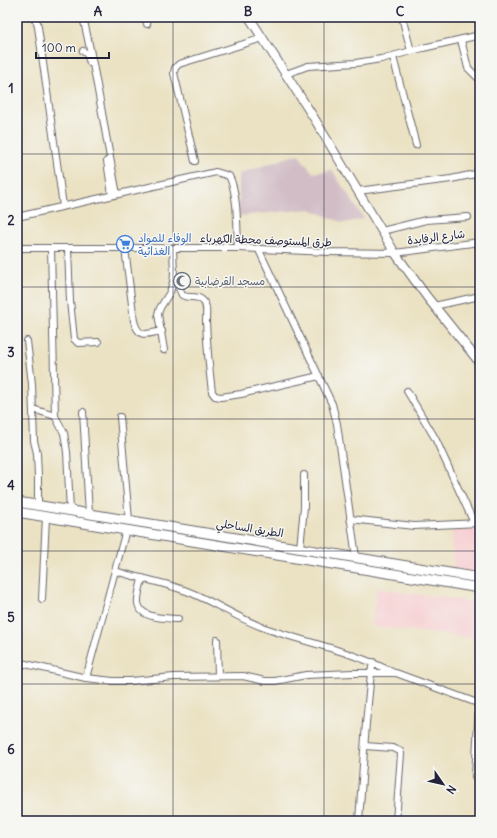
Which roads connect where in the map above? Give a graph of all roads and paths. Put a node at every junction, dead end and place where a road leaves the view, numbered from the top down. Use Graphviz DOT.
graph roads {
  1 [pos="33,17"];
  2 [pos="83,17"];
  3 [pos="146,17"];
  4 [pos="249,17"];
  5 [pos="402,17"];
  6 [pos="147,24"];
  7 [pos="480,35"];
  8 [pos="263,38"];
  9 [pos="460,40"];
  10 [pos="83,51"];
  11 [pos="410,51"];
  12 [pos="393,56"];
  13 [pos="286,74"];
  14 [pos="480,80"];
  15 [pos="416,145"];
  16 [pos="195,161"];
  17 [pos="480,173"];
  18 [pos="358,191"];
  19 [pos="115,194"];
  20 [pos="62,206"];
  21 [pos="468,217"];
  22 [pos="17,218"];
  23 [pos="382,231"];
  24 [pos="480,242"];
  25 [pos="17,248"];
  26 [pos="51,248"];
  27 [pos="68,248"];
  28 [pos="125,248"];
  29 [pos="173,248"];
  30 [pos="238,248"];
  31 [pos="258,248"];
  32 [pos="395,252"];
  33 [pos="174,277"];
  34 [pos="480,296"];
  35 [pos="434,306"];
  36 [pos="162,331"];
  37 [pos="27,341"];
  38 [pos="98,342"];
  39 [pos="164,350"];
  40 [pos="480,363"];
  41 [pos="319,376"];
  42 [pos="407,391"];
  43 [pos="34,409"];
  44 [pos="84,412"];
  45 [pos="55,416"];
  46 [pos="120,417"];
  47 [pos="304,475"];
  48 [pos="17,502"];
  49 [pos="38,505"];
  50 [pos="70,510"];
  51 [pos="17,512"];
  52 [pos="89,514"];
  53 [pos="46,517"];
  54 [pos="350,519"];
  55 [pos="129,520"];
  56 [pos="477,523"];
  57 [pos="126,530"];
  58 [pos="300,548"];
  59 [pos="356,558"];
  60 [pos="115,571"];
  61 [pos="142,578"];
  62 [pos="480,578"];
  63 [pos="480,588"];
  64 [pos="42,599"];
  65 [pos="178,620"];
  66 [pos="217,640"];
  67 [pos="17,662"];
  68 [pos="373,662"];
  69 [pos="370,673"];
  70 [pos="396,673"];
  71 [pos="218,676"];
  72 [pos="86,678"];
  73 [pos="480,704"];
  74 [pos="365,746"];
  75 [pos="475,777"];
  76 [pos="359,821"];
  77 [pos="396,821"];
  1 -- 20 [label="street"];
  2 -- 19 [label="street"];
  3 -- 6 [label="street"];
  4 -- 8 [label="main road"];
  5 -- 11 [label="street"];
  7 -- 9 [label="street"];
  8 -- 13 [label="main road"];
  8 -- 16 [label="street"];
  9 -- 11 [label="street"];
  9 -- 14 [label="street"];
  10 -- 19 [label="street"];
  11 -- 12 [label="street"];
  12 -- 13 [label="street"];
  12 -- 15 [label="street"];
  13 -- 18 [label="main road"];
  17 -- 18 [label="street"];
  18 -- 23 [label="main road"];
  19 -- 20 [label="street"];
  19 -- 30 [label="street"];
  20 -- 22 [label="street"];
  21 -- 23 [label="street"];
  23 -- 32 [label="main road"];
  24 -- 32 [label="street, شارع الرفايدة"];
  25 -- 26 [label="street, طرق المستوصف محطة الكهرباء"];
  26 -- 27 [label="street, طرق المستوصف محطة الكهرباء"];
  26 -- 45 [label="street"];
  27 -- 28 [label="street, طرق المستوصف محطة الكهرباء"];
  27 -- 38 [label="street"];
  28 -- 29 [label="street, طرق المستوصف محطة الكهرباء"];
  28 -- 36 [label="street"];
  29 -- 30 [label="street, طرق المستوصف محطة الكهرباء"];
  29 -- 33 [label="street"];
  30 -- 31 [label="street, طرق المستوصف محطة الكهرباء"];
  31 -- 32 [label="street, طرق المستوصف محطة الكهرباء"];
  31 -- 41 [label="street"];
  32 -- 35 [label="main road"];
  33 -- 36 [label="street"];
  33 -- 41 [label="street"];
  34 -- 35 [label="street"];
  35 -- 40 [label="main road"];
  36 -- 39 [label="street"];
  37 -- 43 [label="street"];
  41 -- 54 [label="street"];
  42 -- 56 [label="street"];
  43 -- 45 [label="street"];
  43 -- 49 [label="street"];
  44 -- 52 [label="street"];
  45 -- 50 [label="street"];
  46 -- 55 [label="street"];
  47 -- 58 [label="street"];
  48 -- 49 [label="highway, الطريق الساحلي"];
  49 -- 50 [label="highway, الطريق الساحلي"];
  50 -- 52 [label="highway, الطريق الساحلي"];
  51 -- 53 [label="highway, الطريق الساحلي"];
  52 -- 55 [label="highway, الطريق الساحلي"];
  53 -- 57 [label="highway, الطريق الساحلي"];
  53 -- 64 [label="street"];
  54 -- 56 [label="street"];
  54 -- 59 [label="street"];
  55 -- 58 [label="highway, الطريق الساحلي"];
  57 -- 60 [label="street"];
  57 -- 63 [label="highway, الطريق الساحلي"];
  58 -- 59 [label="highway, الطريق الساحلي"];
  59 -- 62 [label="highway, الطريق الساحلي"];
  60 -- 61 [label="street"];
  60 -- 72 [label="street"];
  61 -- 65 [label="street"];
  61 -- 68 [label="street"];
  66 -- 71 [label="street"];
  67 -- 72 [label="street"];
  68 -- 69 [label="street"];
  68 -- 70 [label="street"];
  69 -- 70 [label="street"];
  69 -- 71 [label="street"];
  69 -- 74 [label="street"];
  70 -- 73 [label="street"];
  71 -- 72 [label="street"];
  73 -- 75 [label="street"];
  74 -- 76 [label="street"];
  74 -- 77 [label="street"];
}
